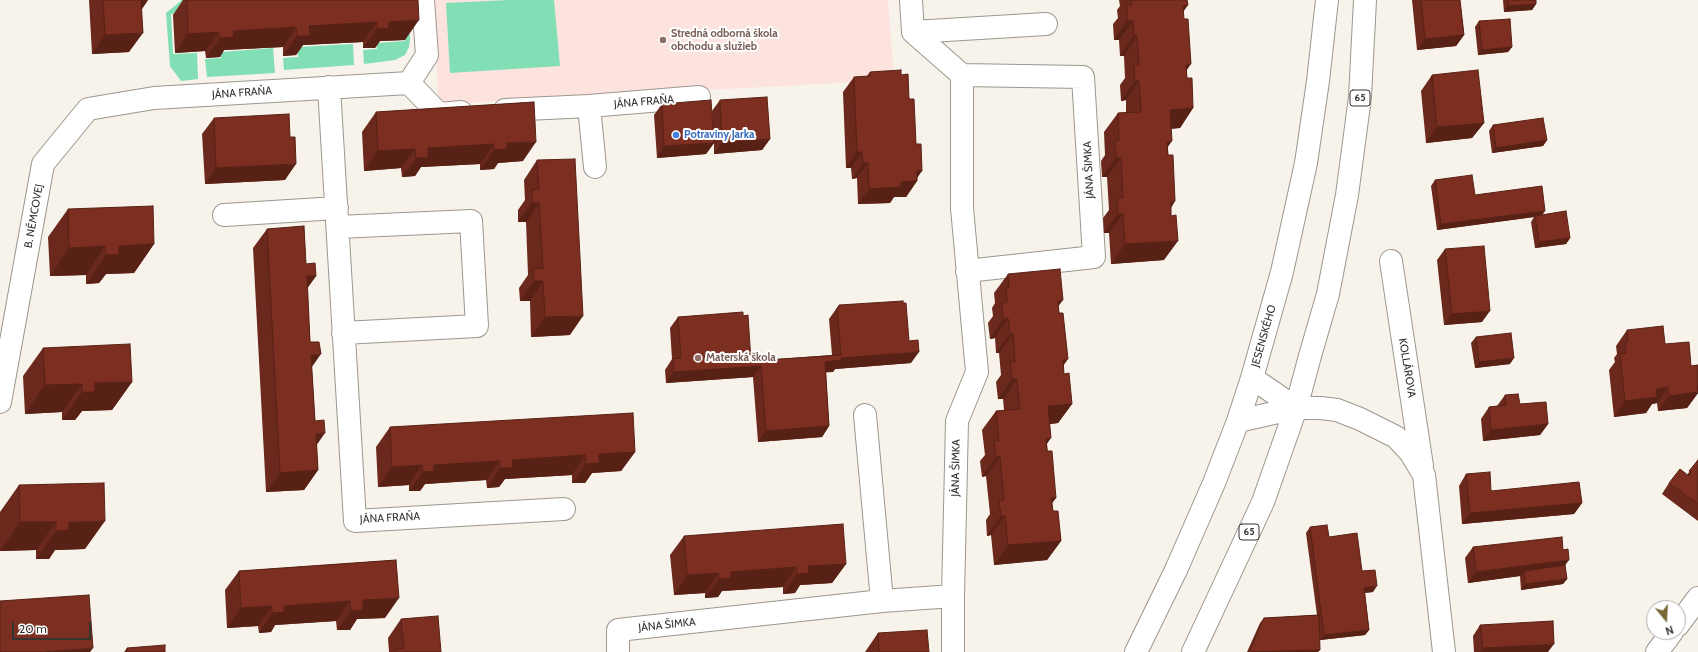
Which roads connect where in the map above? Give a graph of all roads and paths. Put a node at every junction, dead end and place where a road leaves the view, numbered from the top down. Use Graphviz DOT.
graph roads {
  1 [pos="423,0"];
  2 [pos="910,0"];
  3 [pos="1327,0"];
  4 [pos="1365,0"];
  5 [pos="1046,24"];
  6 [pos="914,32"];
  7 [pos="962,74"];
  8 [pos="409,82"];
  9 [pos="329,87"];
  10 [pos="154,98"];
  11 [pos="699,98"];
  12 [pos="590,106"];
  13 [pos="595,166"];
  14 [pos="224,215"];
  15 [pos="337,218"];
  16 [pos="1391,261"];
  17 [pos="967,271"];
  18 [pos="343,334"];
  19 [pos="1252,378"];
  20 [pos="0,402"];
  21 [pos="1296,408"];
  22 [pos="866,415"];
  23 [pos="1238,421"];
  24 [pos="1424,475"];
  25 [pos="564,509"];
  26 [pos="953,596"];
  27 [pos="1698,598"];
  28 [pos="882,601"];
  29 [pos="1686,614"];
  30 [pos="1666,640"];
  31 [pos="618,652"];
  32 [pos="953,652"];
  33 [pos="1136,652"];
  34 [pos="1193,652"];
  35 [pos="1444,652"];
  36 [pos="1657,652"];
  1 -- 8 [label="street"];
  2 -- 6 [label="street"];
  3 -- 19 [label="street, JESENSKÉHO"];
  4 -- 21 [label="street, 65"];
  5 -- 6 [label="street"];
  6 -- 7 [label="street"];
  7 -- 17 [label="street, JÁNA ŠIMKA"];
  7 -- 17 [label="street, JÁNA ŠIMKA"];
  8 -- 9 [label="street, JÁNA FRAŇA"];
  8 -- 12 [label="street, JÁNA FRAŇA"];
  9 -- 10 [label="street, JÁNA FRAŇA"];
  9 -- 15 [label="street, JÁNA FRAŇA"];
  10 -- 20 [label="street, B. NĚMCOVEJ"];
  11 -- 12 [label="street, JÁNA FRAŇA"];
  12 -- 13 [label="street"];
  14 -- 15 [label="street"];
  15 -- 18 [label="street, JÁNA FRAŇA"];
  15 -- 18 [label="street"];
  16 -- 24 [label="street, KOLLÁROVA"];
  17 -- 26 [label="street, JÁNA ŠIMKA"];
  18 -- 25 [label="street, JÁNA FRAŇA"];
  19 -- 21 [label="street"];
  19 -- 23 [label="street, JESENSKÉHO"];
  21 -- 23 [label="street, KOLLÁROVA"];
  21 -- 24 [label="street, KOLLÁROVA"];
  21 -- 34 [label="street, 65"];
  22 -- 28 [label="street"];
  23 -- 33 [label="street, JESENSKÉHO"];
  24 -- 35 [label="street, KOLLÁROVA"];
  26 -- 28 [label="street, JÁNA ŠIMKA"];
  26 -- 32 [label="street, JÁNA ŠIMKA"];
  27 -- 29 [label="street"];
  28 -- 31 [label="street, JÁNA ŠIMKA"];
  30 -- 36 [label="street"];
}
